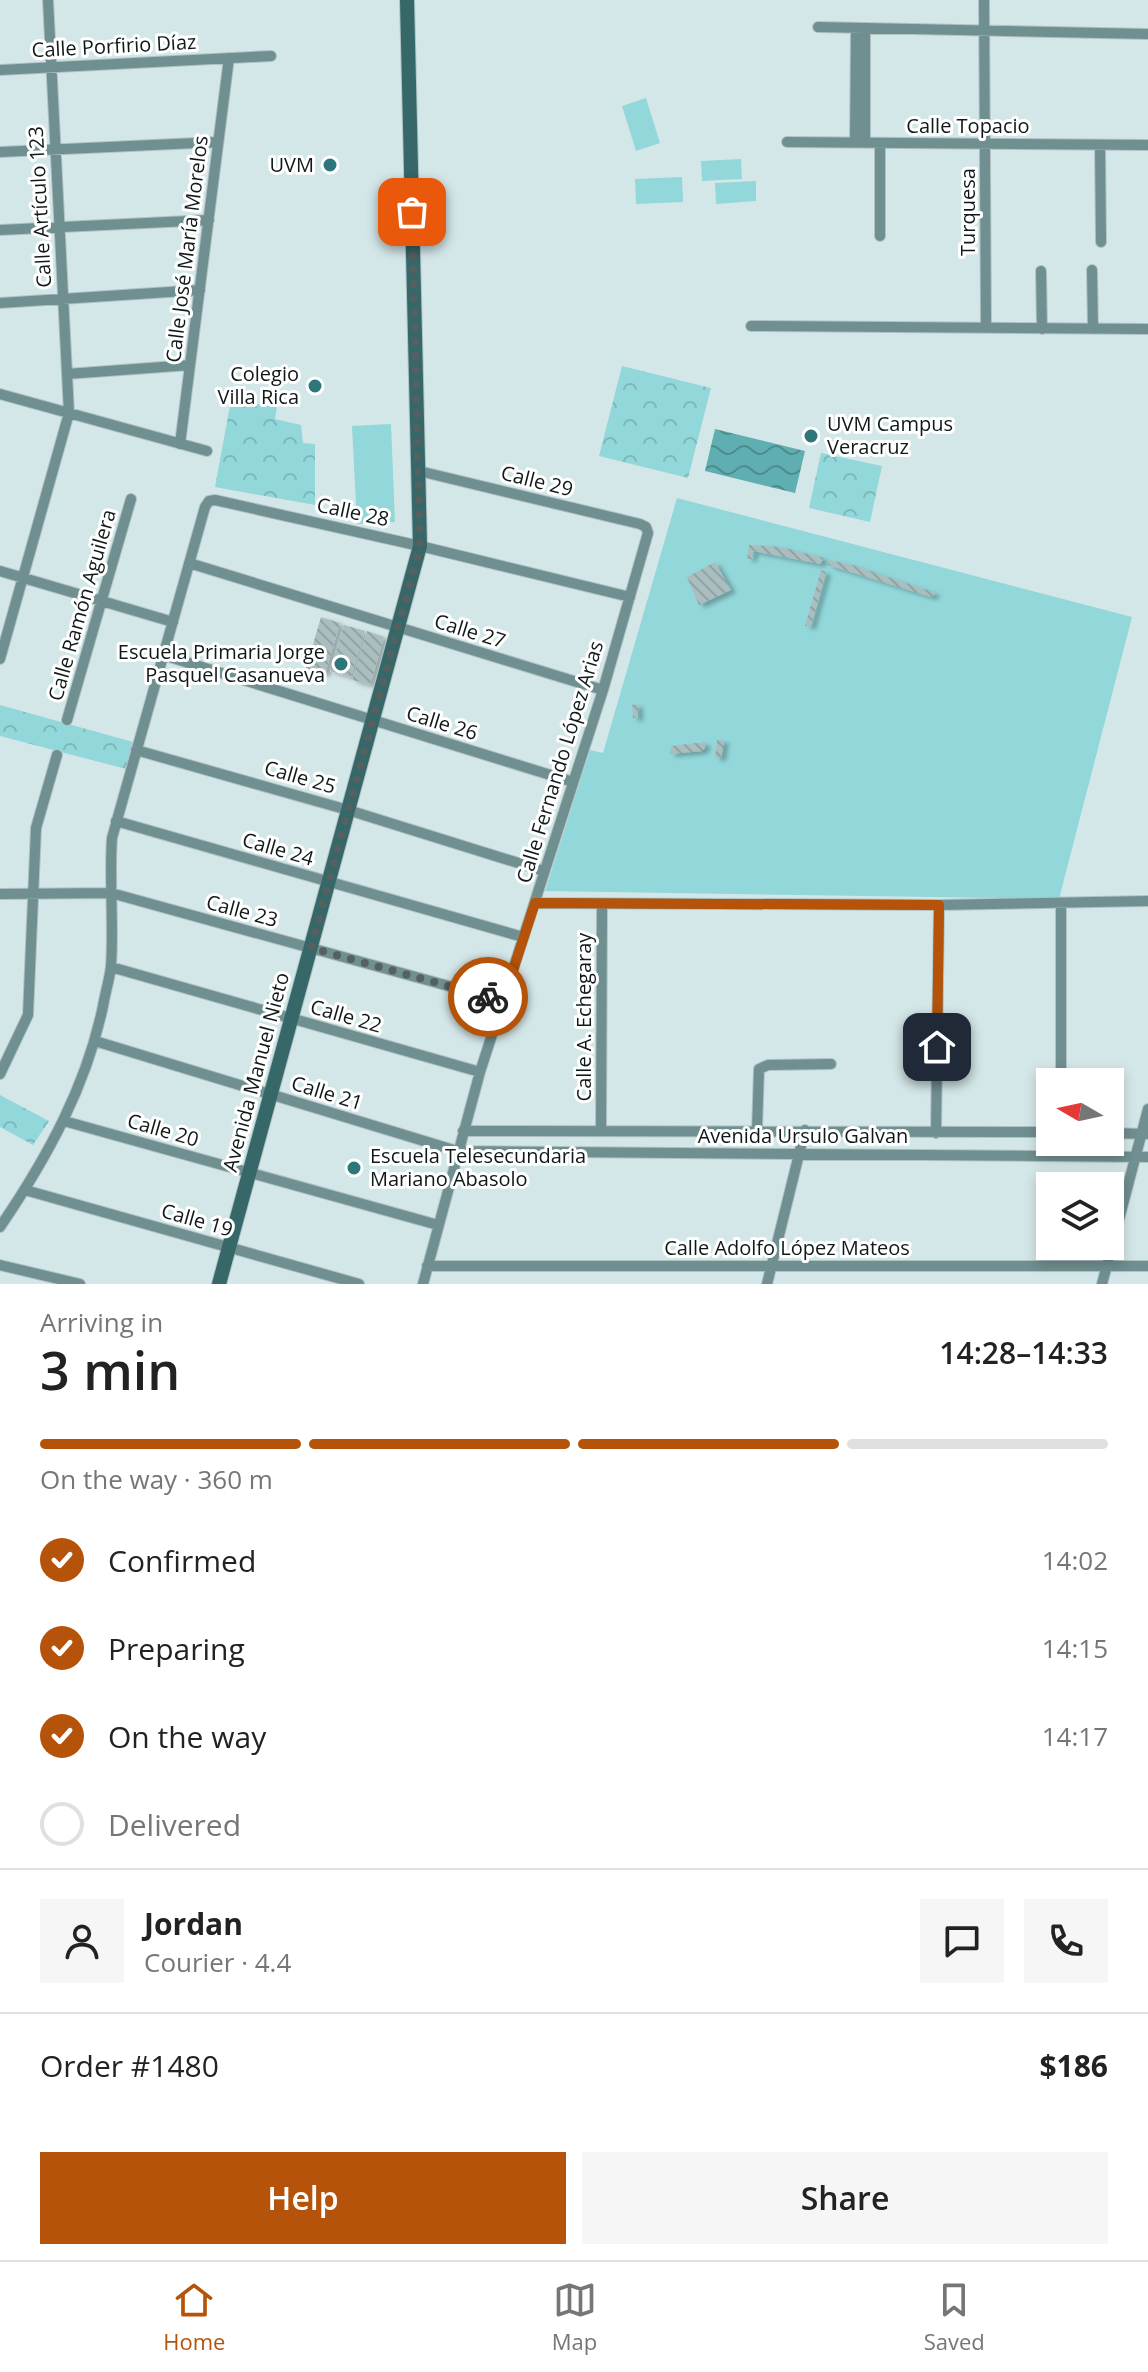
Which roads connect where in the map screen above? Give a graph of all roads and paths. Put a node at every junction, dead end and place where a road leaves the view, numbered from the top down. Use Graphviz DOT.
graph roads {
  1 [pos="48,0"];
  2 [pos="407,0"];
  3 [pos="984,0"];
  4 [pos="818,27"];
  5 [pos="860,29"];
  6 [pos="984,32"];
  7 [pos="1148,34"];
  8 [pos="271,56"];
  9 [pos="229,58"];
  10 [pos="51,67"];
  11 [pos="0,70"];
  12 [pos="218,142"];
  13 [pos="787,142"];
  14 [pos="860,143"];
  15 [pos="880,143"];
  16 [pos="986,144"];
  17 [pos="1100,145"];
  18 [pos="1148,145"];
  19 [pos="55,149"];
  20 [pos="0,152"];
  21 [pos="209,220"];
  22 [pos="59,227"];
  23 [pos="0,230"];
  24 [pos="880,236"];
  25 [pos="1101,242"];
  26 [pos="1092,270"];
  27 [pos="1041,271"];
  28 [pos="200,290"];
  29 [pos="63,299"];
  30 [pos="0,303"];
  31 [pos="751,326"];
  32 [pos="986,328"];
  33 [pos="1042,329"];
  34 [pos="1093,329"];
  35 [pos="1148,329"];
  36 [pos="190,365"];
  37 [pos="67,374"];
  38 [pos="0,394"];
  39 [pos="69,413"];
  40 [pos="180,444"];
  41 [pos="207,451"];
  42 [pos="419,471"];
  43 [pos="131,499"];
  44 [pos="646,527"];
  45 [pos="420,546"];
  46 [pos="189,563"];
  47 [pos="0,571"];
  48 [pos="24,578"];
  49 [pos="630,597"];
  50 [pos="102,601"];
  51 [pos="173,622"];
  52 [pos="398,627"];
  53 [pos="163,655"];
  54 [pos="0,659"];
  55 [pos="603,690"];
  56 [pos="67,720"];
  57 [pos="373,720"];
  58 [pos="136,750"];
  59 [pos="57,755"];
  60 [pos="573,782"];
  61 [pos="348,810"];
  62 [pos="116,821"];
  63 [pos="544,871"];
  64 [pos="328,882"];
  65 [pos="111,893"];
  66 [pos="0,894"];
  67 [pos="33,894"];
  68 [pos="1148,901"];
  69 [pos="535,903"];
  70 [pos="602,904"];
  71 [pos="1061,904"];
  72 [pos="939,905"];
  73 [pos="523,937"];
  74 [pos="311,948"];
  75 [pos="111,967"];
  76 [pos="503,1001"];
  77 [pos="291,1019"];
  78 [pos="95,1041"];
  79 [pos="831,1064"];
  80 [pos="1061,1068"];
  81 [pos="480,1072"];
  82 [pos="0,1074"];
  83 [pos="270,1095"];
  84 [pos="1148,1109"];
  85 [pos="64,1121"];
  86 [pos="601,1130"];
  87 [pos="757,1130"];
  88 [pos="805,1130"];
  89 [pos="463,1131"];
  90 [pos="1036,1132"];
  91 [pos="936,1133"];
  92 [pos="1124,1133"];
  93 [pos="1145,1134"];
  94 [pos="457,1151"];
  95 [pos="800,1154"];
  96 [pos="1136,1157"];
  97 [pos="1148,1157"];
  98 [pos="249,1173"];
  99 [pos="25,1190"];
  100 [pos="438,1225"];
  101 [pos="0,1227"];
  102 [pos="229,1247"];
  103 [pos="0,1265"];
  104 [pos="427,1266"];
  105 [pos="771,1266"];
  106 [pos="1106,1266"];
  107 [pos="1148,1266"];
  108 [pos="80,1284"];
  109 [pos="219,1284"];
  110 [pos="359,1284"];
  111 [pos="423,1284"];
  112 [pos="767,1284"];
  113 [pos="1102,1284"];
  1 -- 10 [label="street, Calle Artículo 123"];
  2 -- 42 [label="street, Avenida Manuel Nieto"];
  3 -- 6 [label="street, Turquesa"];
  4 -- 5 [label="street"];
  5 -- 6 [label="street"];
  5 -- 14 [label="street"];
  6 -- 7 [label="street"];
  6 -- 16 [label="street, Turquesa"];
  8 -- 9 [label="street, Calle Porfirio Díaz"];
  9 -- 10 [label="street, Calle Porfirio Díaz"];
  9 -- 12 [label="street, Calle José María Morelos"];
  10 -- 11 [label="street, Calle Porfirio Díaz"];
  10 -- 19 [label="street, Calle Artículo 123"];
  12 -- 19 [label="street"];
  12 -- 21 [label="street, Calle José María Morelos"];
  13 -- 14 [label="street, Calle Topacio"];
  14 -- 15 [label="street, Calle Topacio"];
  15 -- 16 [label="street, Calle Topacio"];
  15 -- 24 [label="street"];
  16 -- 17 [label="street, Calle Topacio"];
  16 -- 32 [label="street, Turquesa"];
  17 -- 18 [label="street, Calle Topacio"];
  17 -- 25 [label="street"];
  19 -- 20 [label="street"];
  19 -- 22 [label="street, Calle Artículo 123"];
  21 -- 22 [label="street"];
  21 -- 28 [label="street, Calle José María Morelos"];
  22 -- 23 [label="street"];
  22 -- 29 [label="street, Calle Artículo 123"];
  26 -- 34 [label="street"];
  27 -- 33 [label="street"];
  28 -- 29 [label="street"];
  28 -- 36 [label="street, Calle José María Morelos"];
  29 -- 30 [label="street"];
  29 -- 37 [label="street, Calle Artículo 123"];
  31 -- 32 [label="street"];
  32 -- 33 [label="street"];
  33 -- 34 [label="street"];
  34 -- 35 [label="street"];
  36 -- 37 [label="street"];
  36 -- 40 [label="street, Calle José María Morelos"];
  37 -- 39 [label="street, Calle Artículo 123"];
  38 -- 39 [label="street"];
  39 -- 40 [label="street"];
  39 -- 48 [label="street, Calle Artículo 123"];
  40 -- 41 [label="street"];
  42 -- 44 [label="street, Calle 29"];
  42 -- 45 [label="street, Avenida Manuel Nieto"];
  43 -- 50 [label="street, Calle Ramón Aguilera"];
  44 -- 49 [label="street, Calle Fernando López Arias"];
  45 -- 46 [label="street, Calle 28"];
  45 -- 49 [label="street, Calle 28"];
  45 -- 52 [label="street, Avenida Manuel Nieto"];
  46 -- 51 [label="street"];
  46 -- 52 [label="street, Calle 27"];
  47 -- 48 [label="street"];
  48 -- 50 [label="street"];
  48 -- 54 [label="street, Calle Artículo 123"];
  49 -- 55 [label="street, Calle Fernando López Arias"];
  50 -- 51 [label="street"];
  50 -- 56 [label="street, Calle Ramón Aguilera"];
  51 -- 53 [label="street"];
  52 -- 55 [label="street, Calle 27"];
  52 -- 57 [label="street, Avenida Manuel Nieto"];
  53 -- 57 [label="street, Calle 26"];
  53 -- 58 [label="street"];
  55 -- 60 [label="street, Calle Fernando López Arias"];
  57 -- 60 [label="street, Calle 26"];
  57 -- 61 [label="street, Avenida Manuel Nieto"];
  58 -- 61 [label="street, Calle 25"];
  58 -- 62 [label="street"];
  59 -- 67 [label="street"];
  60 -- 63 [label="street, Calle Fernando López Arias"];
  61 -- 63 [label="street, Calle 25"];
  61 -- 64 [label="street, Avenida Manuel Nieto"];
  62 -- 64 [label="street, Calle 24"];
  62 -- 65 [label="street"];
  63 -- 69 [label="street, Calle Fernando López Arias"];
  64 -- 73 [label="street, Calle 24"];
  64 -- 74 [label="street, Avenida Manuel Nieto"];
  65 -- 67 [label="street, Calle 23"];
  65 -- 74 [label="street, Calle 23"];
  65 -- 75 [label="street"];
  66 -- 67 [label="street, Calle 23"];
  67 -- 82 [label="street"];
  68 -- 71 [label="street"];
  69 -- 70 [label="street"];
  69 -- 73 [label="street, Calle Fernando López Arias"];
  70 -- 72 [label="street"];
  70 -- 86 [label="street, Calle A. Echegaray"];
  71 -- 72 [label="street"];
  71 -- 80 [label="street"];
  72 -- 91 [label="street"];
  73 -- 76 [label="street, Calle Fernando López Arias"];
  74 -- 76 [label="street, Calle 23"];
  74 -- 77 [label="street, Avenida Manuel Nieto"];
  75 -- 77 [label="street, Calle 22"];
  75 -- 78 [label="street"];
  76 -- 81 [label="street, Calle Fernando López Arias"];
  77 -- 81 [label="street, Calle 22"];
  77 -- 83 [label="street, Avenida Manuel Nieto"];
  78 -- 83 [label="street, Calle 21"];
  78 -- 85 [label="street"];
  79 -- 87 [label="street"];
  81 -- 89 [label="street, Calle Fernando López Arias"];
  83 -- 94 [label="street, Calle 21"];
  83 -- 98 [label="street, Avenida Manuel Nieto"];
  84 -- 93 [label="street"];
  85 -- 98 [label="street, Calle 20"];
  85 -- 99 [label="street"];
  86 -- 87 [label="street, Avenida Ursulo Galvan"];
  86 -- 89 [label="street, Avenida Ursulo Galvan"];
  87 -- 88 [label="street, Avenida Ursulo Galvan"];
  88 -- 91 [label="street, Avenida Ursulo Galvan"];
  88 -- 95 [label="street"];
  89 -- 94 [label="street, Calle Fernando López Arias"];
  90 -- 91 [label="street, Avenida Ursulo Galvan"];
  92 -- 93 [label="street"];
  93 -- 96 [label="street"];
  94 -- 95 [label="street, Avenida Ursulo Galvan"];
  94 -- 100 [label="street, Calle Fernando López Arias"];
  95 -- 96 [label="street, Avenida Ursulo Galvan"];
  95 -- 105 [label="street"];
  96 -- 97 [label="street, Avenida Ursulo Galvan"];
  96 -- 106 [label="street"];
  98 -- 100 [label="street, Calle 20"];
  98 -- 102 [label="street, Avenida Manuel Nieto"];
  99 -- 101 [label="street"];
  99 -- 102 [label="street, Calle 19"];
  100 -- 104 [label="street, Calle Fernando López Arias"];
  102 -- 109 [label="street, Avenida Manuel Nieto"];
  102 -- 110 [label="street, Calle 19"];
  103 -- 108 [label="street"];
  104 -- 105 [label="street, Calle Adolfo López Mateos"];
  104 -- 111 [label="street, Calle Fernando López Arias"];
  105 -- 106 [label="street, Calle Adolfo López Mateos"];
  105 -- 112 [label="street"];
  106 -- 107 [label="street, Calle Adolfo López Mateos"];
  106 -- 113 [label="street"];
}
